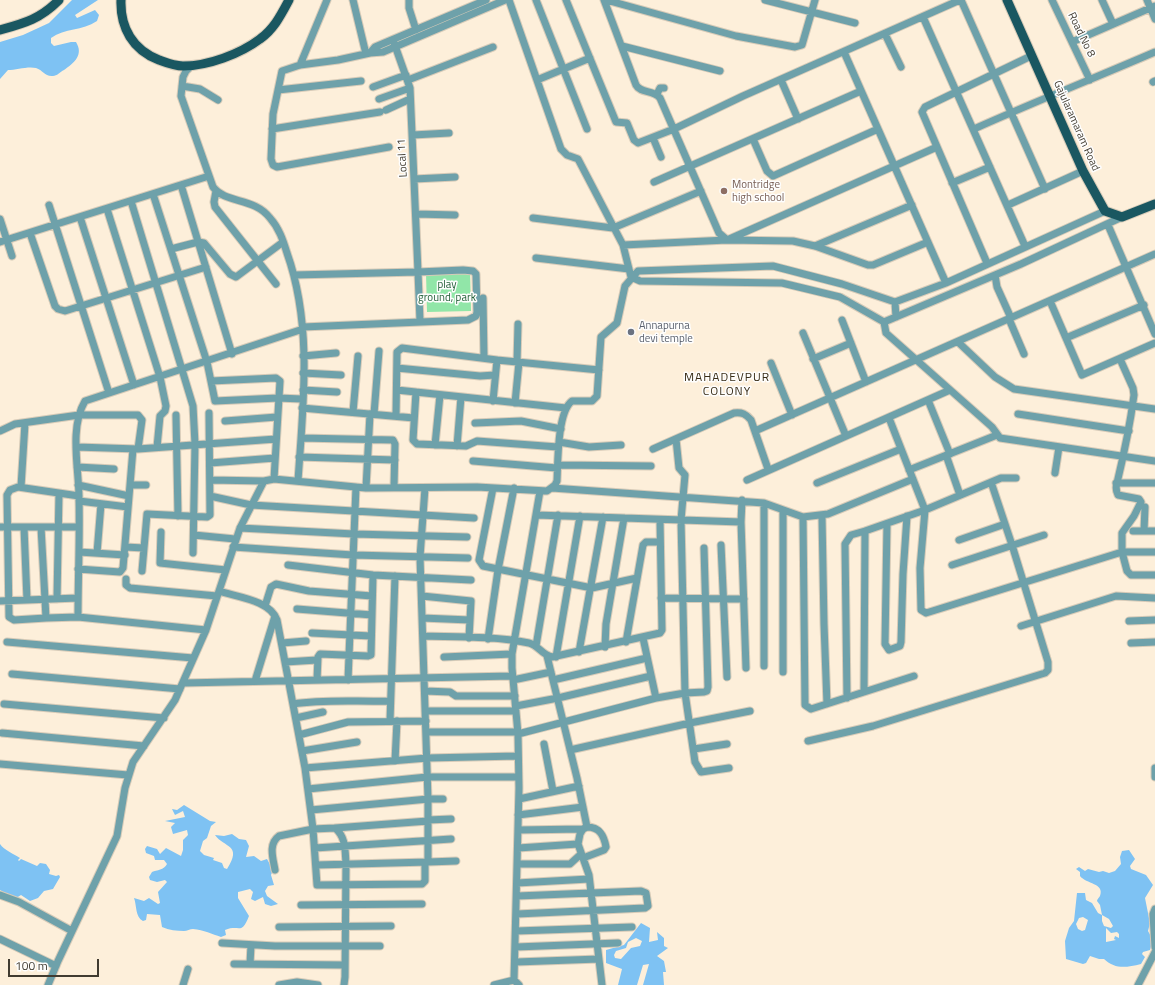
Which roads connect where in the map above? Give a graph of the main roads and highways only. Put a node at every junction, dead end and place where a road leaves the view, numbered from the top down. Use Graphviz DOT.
graph roads {
  1 [pos="59,0"];
  2 [pos="121,0"];
  3 [pos="289,0"];
  4 [pos="1007,0"];
  5 [pos="0,30"];
  6 [pos="1155,204"];
  1 -- 5 [label="main road"];
  2 -- 3 [label="main road"];
  4 -- 6 [label="main road, Gajularamaram Road"];
}
